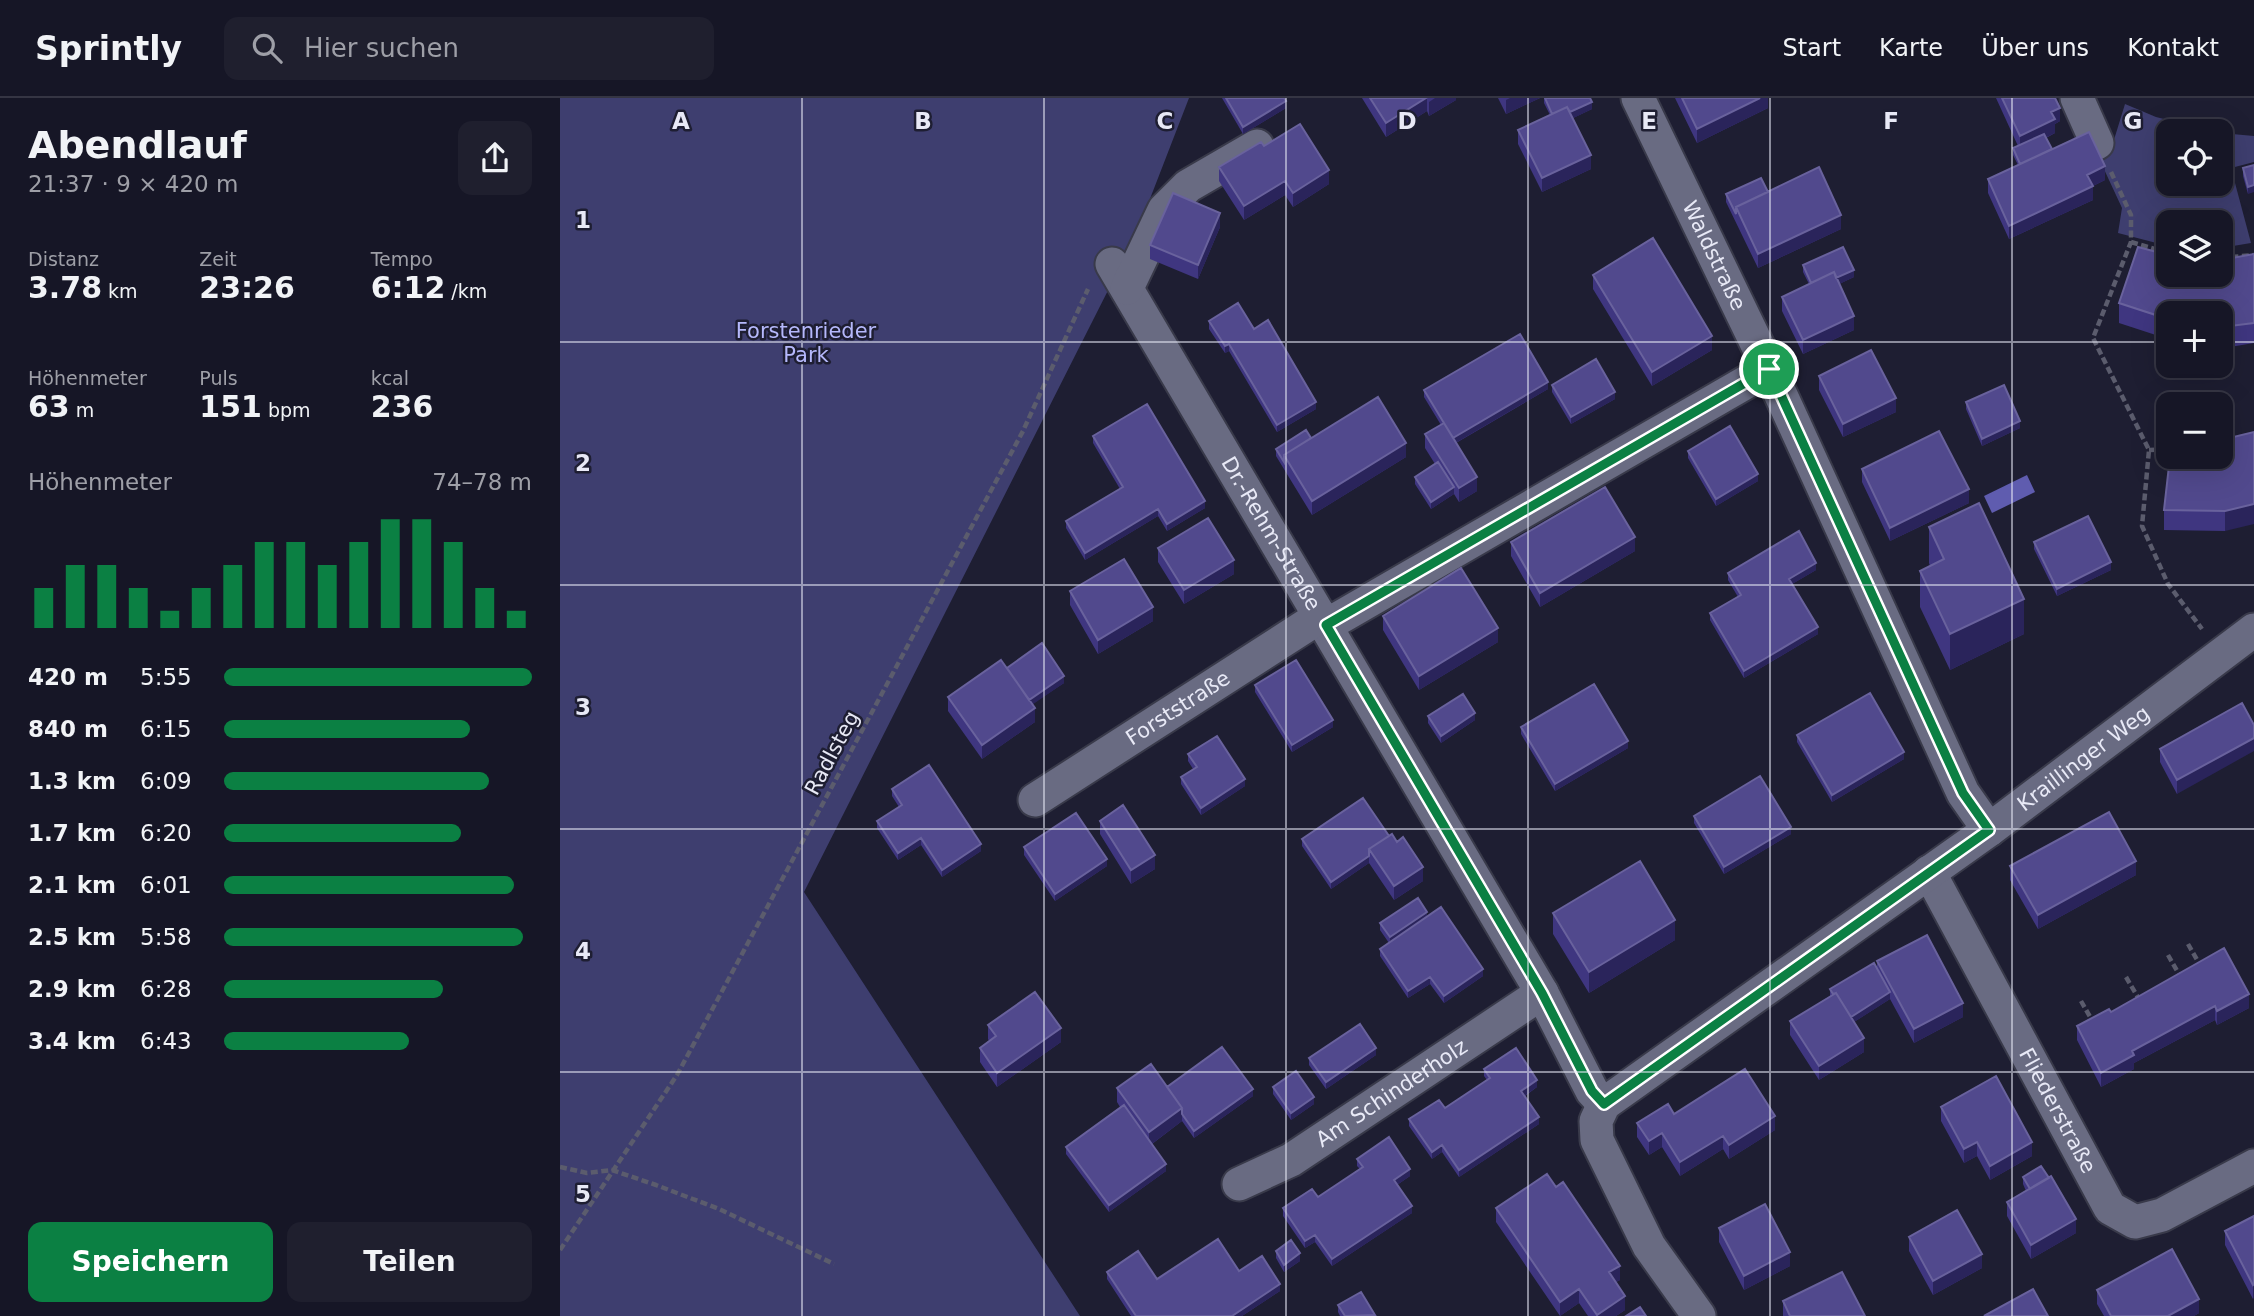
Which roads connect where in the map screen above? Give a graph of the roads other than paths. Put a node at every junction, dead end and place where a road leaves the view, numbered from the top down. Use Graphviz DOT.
graph roads {
  1 [pos="1638,98"];
  2 [pos="2077,98"];
  3 [pos="2097,143"];
  4 [pos="1257,145"];
  5 [pos="1769,369"];
  6 [pos="1324,621"];
  7 [pos="2254,630"];
  8 [pos="1035,800"];
  9 [pos="1989,830"];
  10 [pos="1929,872"];
  11 [pos="1542,993"];
  12 [pos="1604,1104"];
  13 [pos="2254,1166"];
  14 [pos="1238,1184"];
  15 [pos="1699,1316"];
  1 -- 5 [label="street, Waldstraße"];
  2 -- 3 [label="street"];
  4 -- 6 [label="street, Dr.-Rehm-Straße"];
  5 -- 6 [label="street, Forststraße"];
  5 -- 9 [label="street, Waldstraße"];
  6 -- 8 [label="street, Forststraße"];
  6 -- 11 [label="street, Dr.-Rehm-Straße"];
  7 -- 9 [label="street, Kraillinger Weg"];
  9 -- 10 [label="street, Kraillinger Weg"];
  10 -- 12 [label="street, Kraillinger Weg"];
  10 -- 13 [label="street, Fliederstraße"];
  11 -- 12 [label="street, Dr.-Rehm-Straße"];
  11 -- 14 [label="street, Am Schinderholz"];
  12 -- 15 [label="street"];
}
